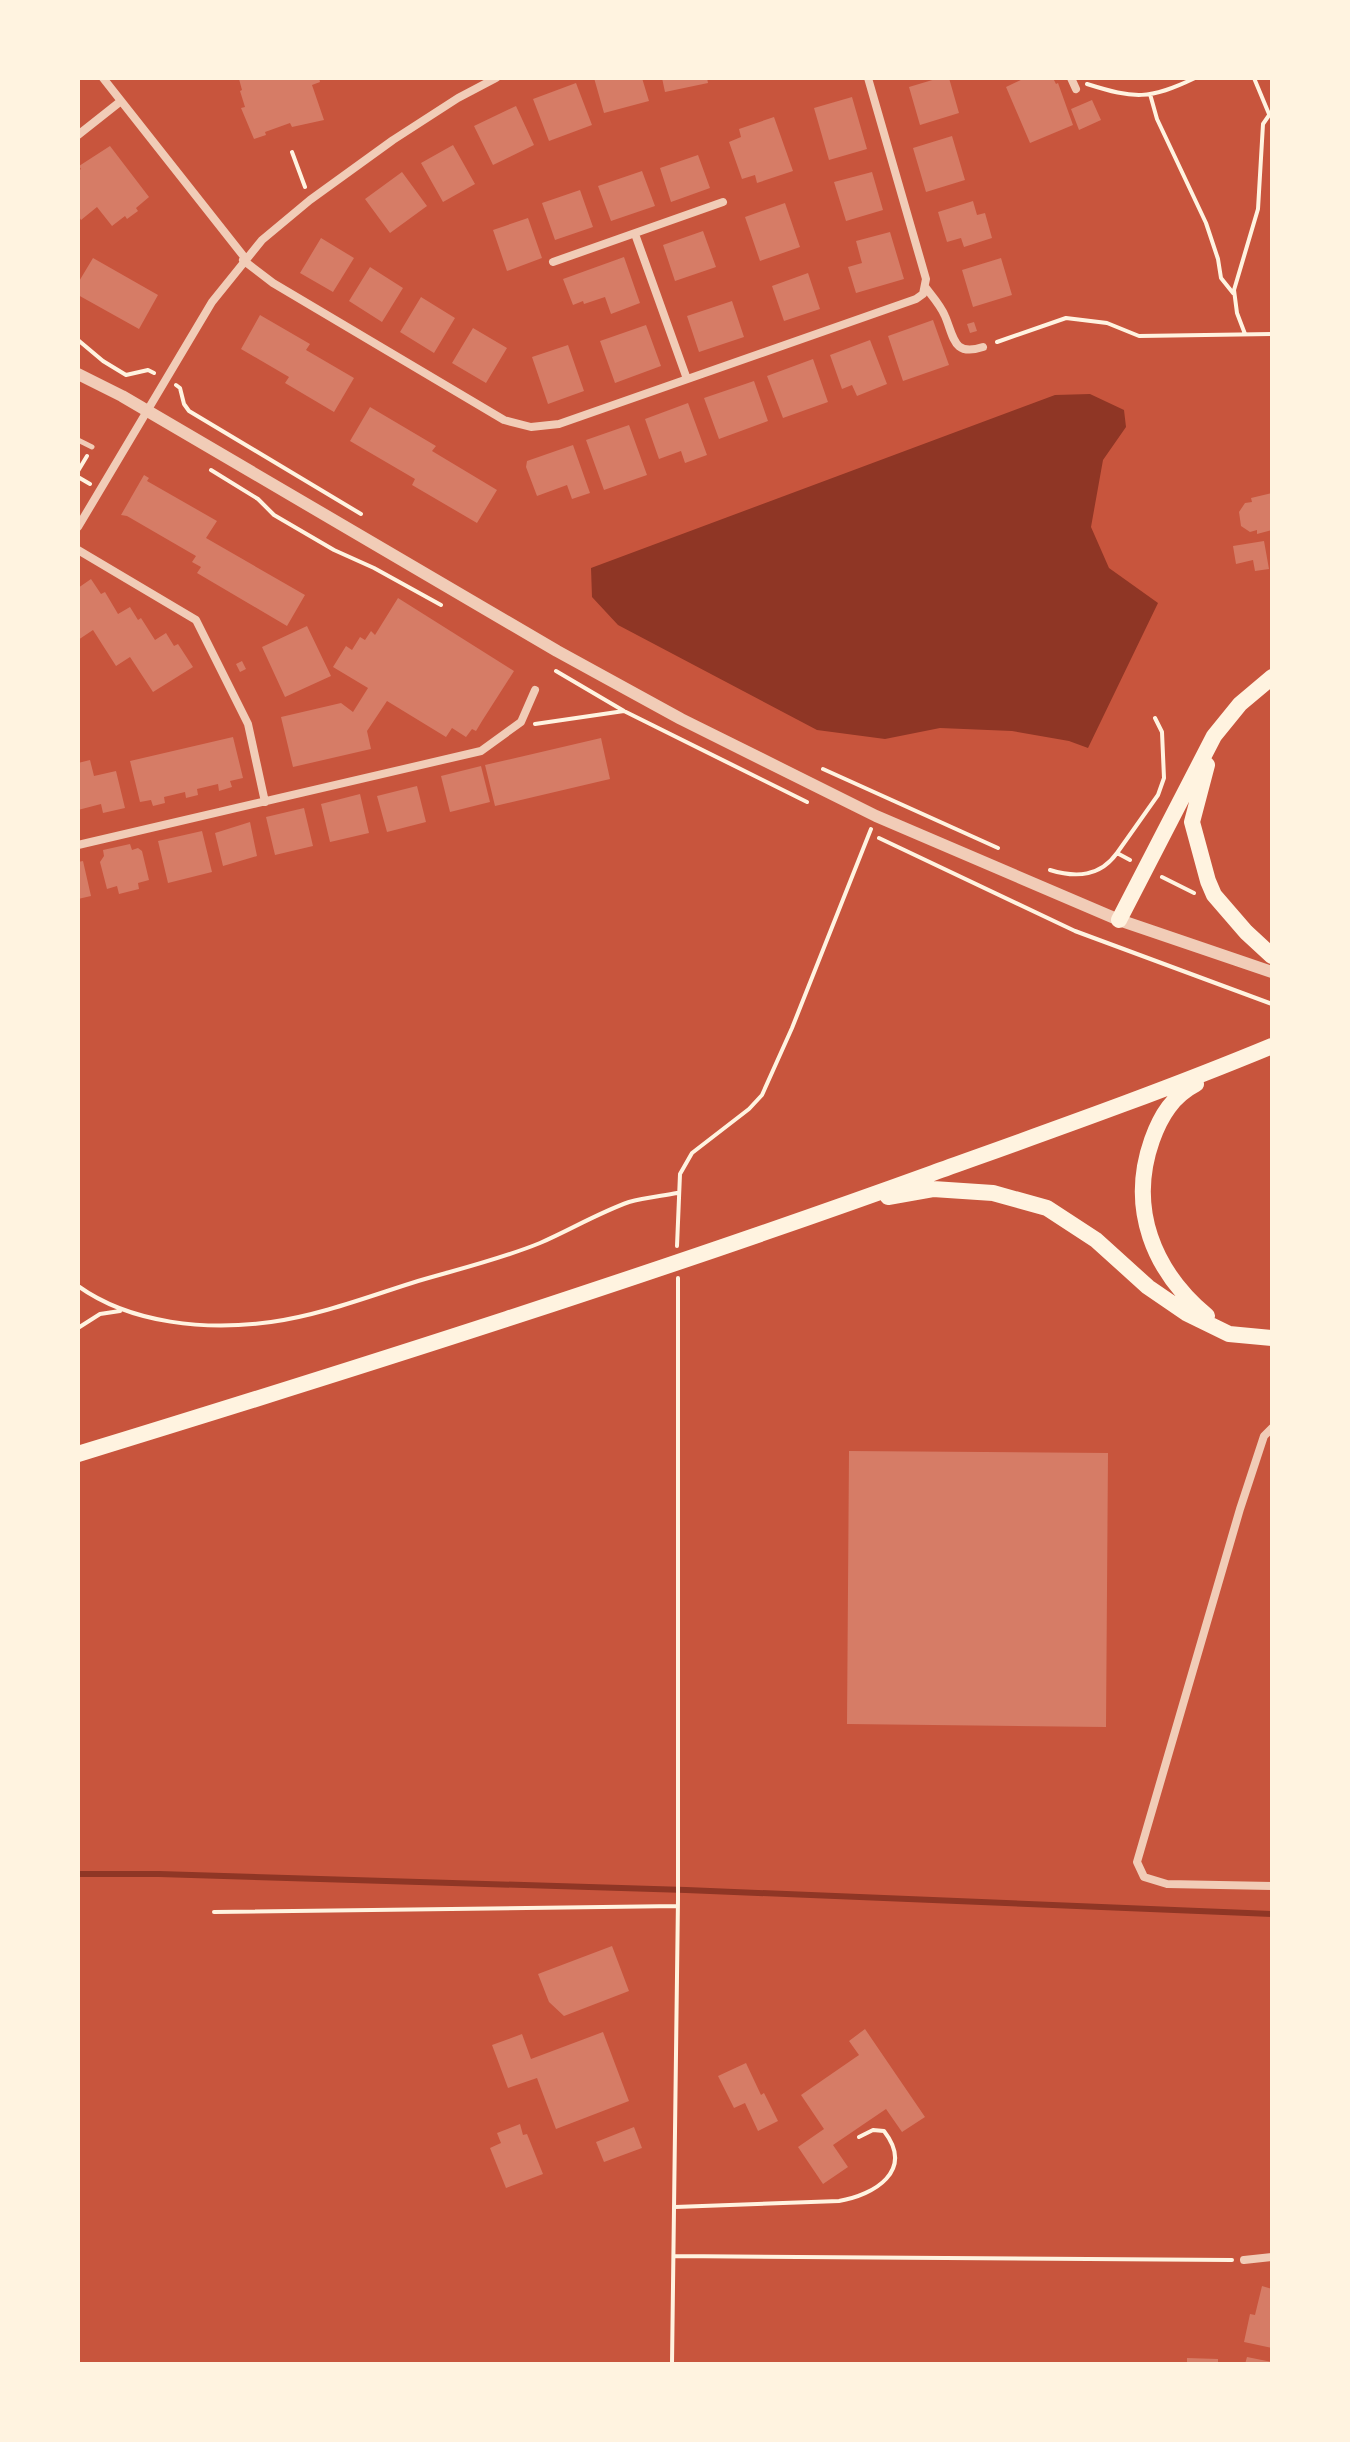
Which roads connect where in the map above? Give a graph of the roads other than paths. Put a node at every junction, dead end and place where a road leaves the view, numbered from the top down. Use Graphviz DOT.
graph roads {
  1 [pos="103,78"];
  2 [pos="496,78"];
  3 [pos="868,78"];
  4 [pos="1071,79"];
  5 [pos="480,82"];
  6 [pos="1076,89"];
  7 [pos="121,101"];
  8 [pos="78,135"];
  9 [pos="723,202"];
  10 [pos="635,234"];
  11 [pos="244,259"];
  12 [pos="553,262"];
  13 [pos="926,288"];
  14 [pos="983,347"];
  15 [pos="78,374"];
  16 [pos="687,379"];
  17 [pos="146,411"];
  18 [pos="78,440"];
  19 [pos="92,447"];
  20 [pos="78,527"];
  21 [pos="78,550"];
  22 [pos="1272,677"];
  23 [pos="535,690"];
  24 [pos="1214,736"];
  25 [pos="265,802"];
  26 [pos="78,845"];
  27 [pos="1119,920"];
  28 [pos="1272,956"];
  29 [pos="1272,972"];
  30 [pos="1265,1049"];
  31 [pos="843,1205"];
  32 [pos="1229,1334"];
  33 [pos="1272,1338"];
  34 [pos="1272,1428"];
  35 [pos="78,1454"];
  36 [pos="1272,1886"];
  37 [pos="1272,2257"];
  38 [pos="1244,2260"];
  1 -- 7 [label="street"];
  2 -- 5 [label="street"];
  3 -- 13 [label="street"];
  4 -- 6 [label="street"];
  5 -- 11 [label="street"];
  7 -- 8 [label="street"];
  7 -- 11 [label="street"];
  9 -- 10 [label="street"];
  10 -- 12 [label="street"];
  10 -- 16 [label="street"];
  11 -- 16 [label="street"];
  11 -- 17 [label="street"];
  13 -- 14 [label="street"];
  13 -- 16 [label="street"];
  15 -- 17 [label="street"];
  17 -- 20 [label="street"];
  17 -- 27 [label="street"];
  18 -- 19 [label="lane"];
  21 -- 25 [label="street"];
  22 -- 24 [label="main road"];
  23 -- 25 [label="street"];
  24 -- 27 [label="main road"];
  24 -- 28 [label="main road"];
  25 -- 26 [label="street"];
  27 -- 29 [label="street"];
  30 -- 31 [label="main road"];
  30 -- 32 [label="main road"];
  31 -- 32 [label="main road"];
  31 -- 35 [label="main road"];
  32 -- 33 [label="main road"];
  34 -- 36 [label="street"];
  37 -- 38 [label="street"];
}
